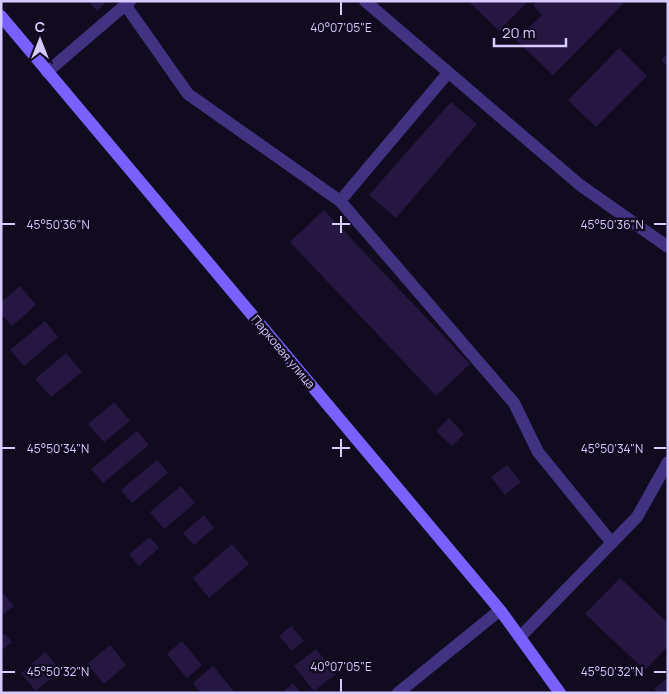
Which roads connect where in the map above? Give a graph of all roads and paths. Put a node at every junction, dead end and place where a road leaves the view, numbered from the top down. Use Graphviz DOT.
graph roads {
  1 [pos="365,1"];
  2 [pos="128,4"];
  3 [pos="1,16"];
  4 [pos="46,72"];
  5 [pos="448,73"];
  6 [pos="340,201"];
  7 [pos="668,247"];
  8 [pos="668,462"];
  9 [pos="612,543"];
  10 [pos="500,610"];
  11 [pos="520,637"];
  12 [pos="398,693"];
  13 [pos="560,693"];
  1 -- 5 [label="street"];
  2 -- 4 [label="street"];
  2 -- 6 [label="street"];
  3 -- 4 [label="main road, Парковая улица"];
  4 -- 10 [label="main road, Парковая улица"];
  5 -- 6 [label="street"];
  5 -- 7 [label="street"];
  6 -- 9 [label="street"];
  8 -- 9 [label="street"];
  9 -- 11 [label="street"];
  10 -- 11 [label="main road, Парковая улица"];
  10 -- 12 [label="street"];
  11 -- 13 [label="main road, Парковая улица"];
}
